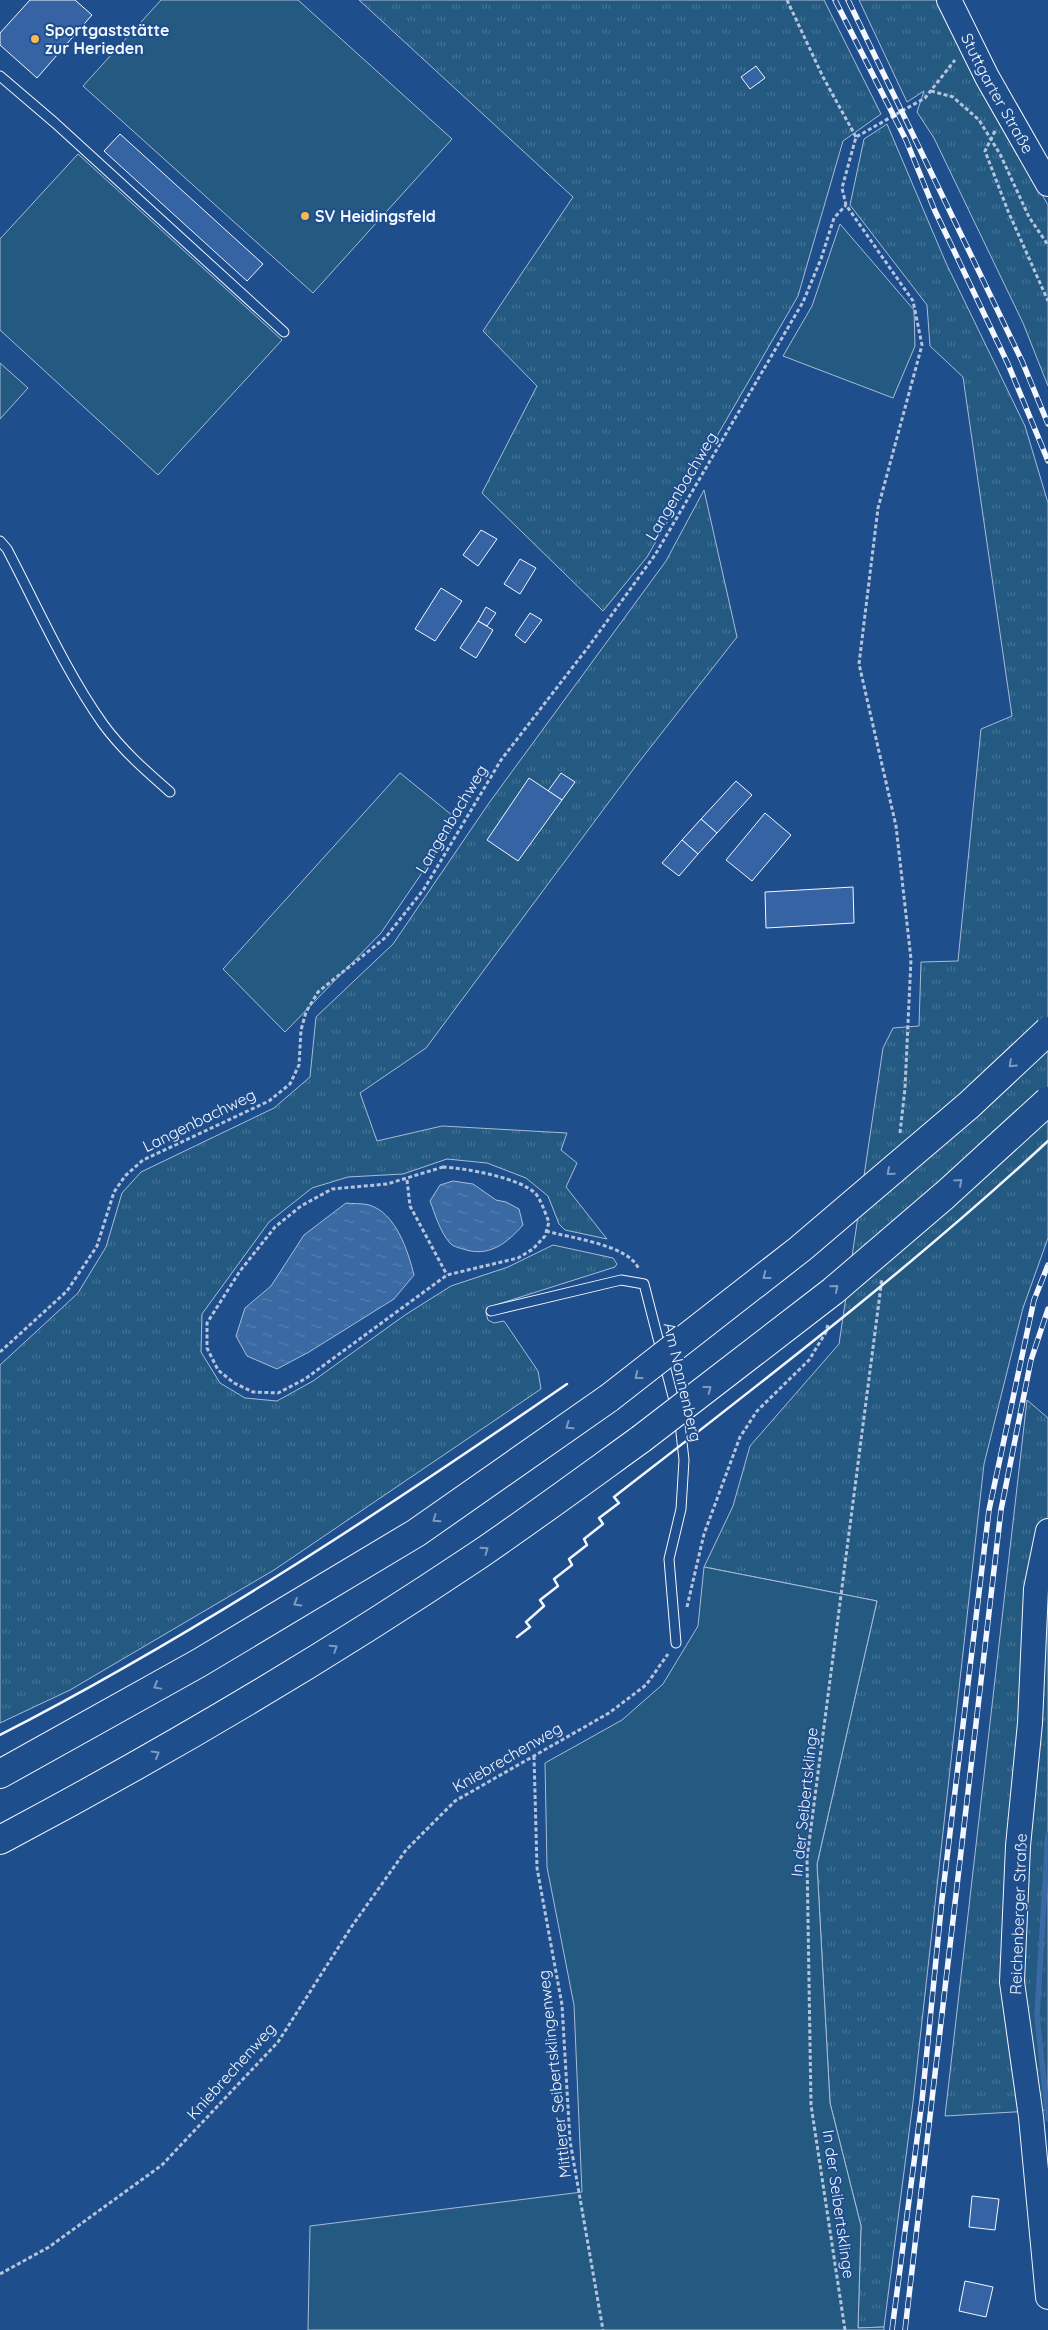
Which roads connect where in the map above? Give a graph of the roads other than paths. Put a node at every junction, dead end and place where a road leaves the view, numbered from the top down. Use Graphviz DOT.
graph roads {
  1 [pos="949,0"];
  2 [pos="0,76"];
  3 [pos="1048,184"];
  4 [pos="284,332"];
  5 [pos="0,541"];
  6 [pos="170,792"];
  7 [pos="1048,1031"];
  8 [pos="1048,1101"];
  9 [pos="492,1311"];
  10 [pos="1048,1531"];
  11 [pos="676,1643"];
  12 [pos="48,1748"];
  13 [pos="0,1761"];
  14 [pos="0,1774"];
  15 [pos="72,1802"];
  16 [pos="0,1840"];
  17 [pos="0,1861"];
  18 [pos="1048,2297"];
  1 -- 3 [label="main road, Stuttgarter Straße"];
  2 -- 4 [label="lane"];
  5 -- 6 [label="lane"];
  7 -- 12 [label="highway, one-way, bridge"];
  15 -- 8 [label="highway, one-way, bridge"];
  9 -- 11 [label="lane, Am Nonnenberg"];
  10 -- 18 [label="main road, Reichenberger Straße"];
  12 -- 13 [label="highway"];
  12 -- 14 [label="highway"];
  15 -- 16 [label="highway"];
  15 -- 17 [label="highway"];
}
